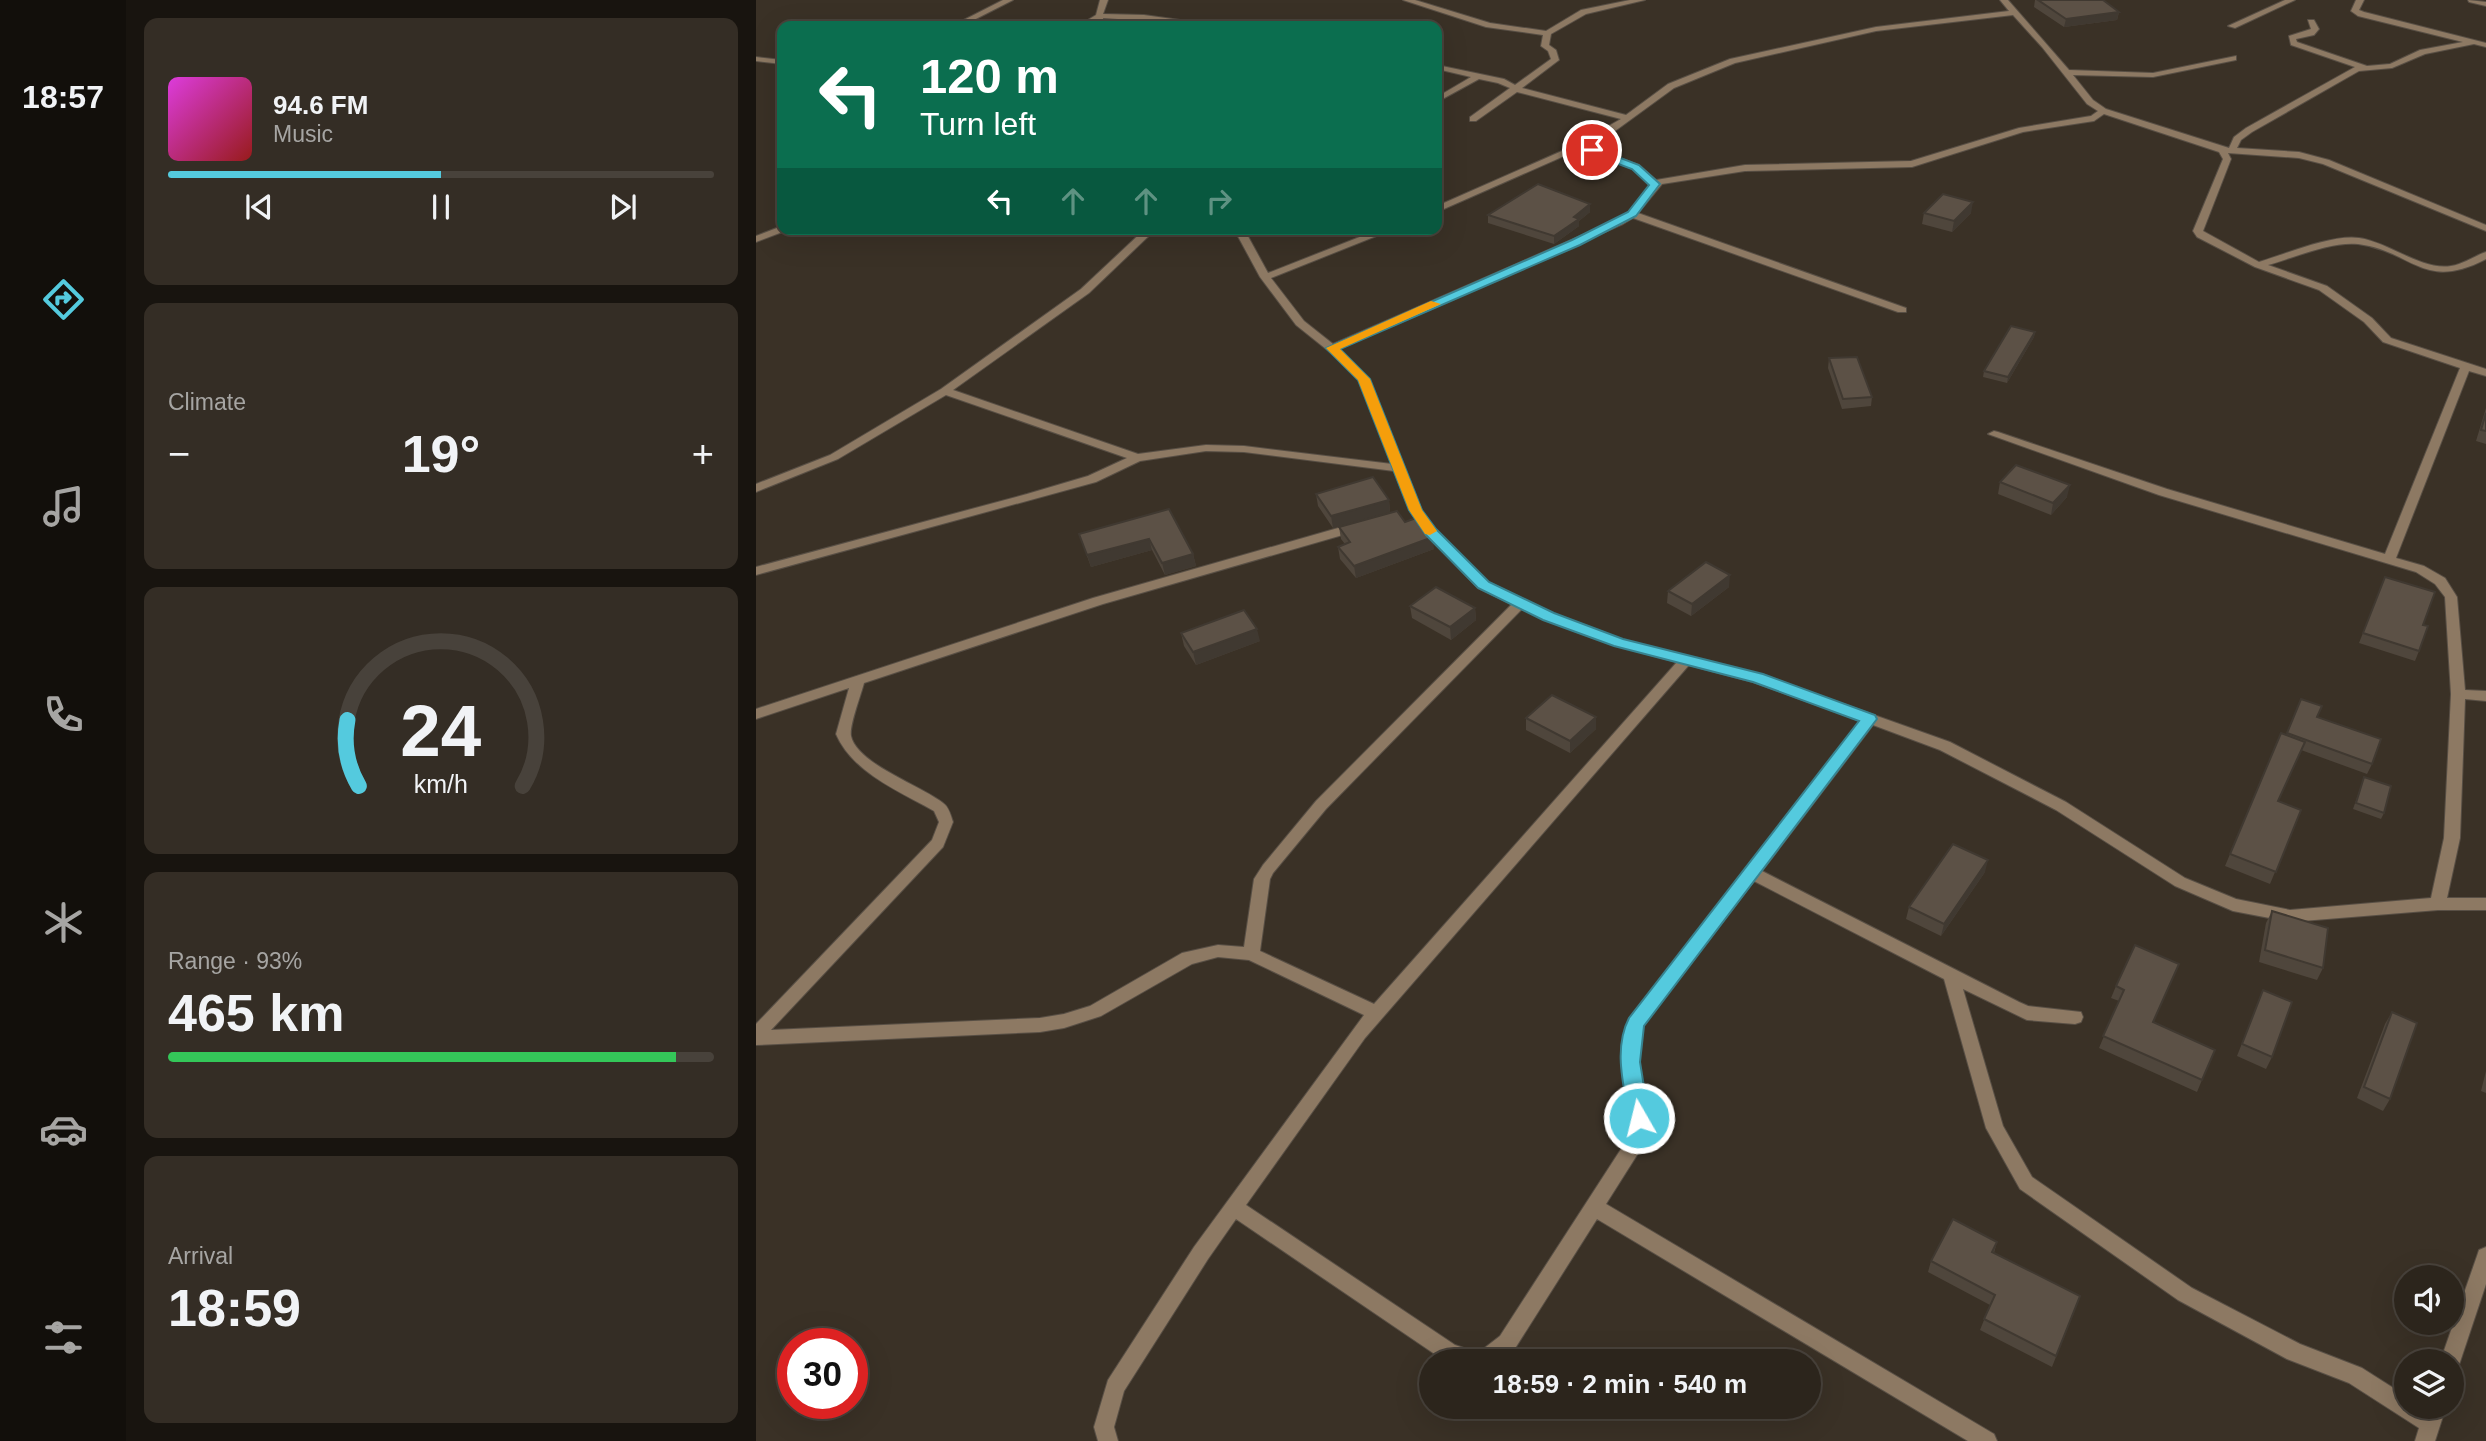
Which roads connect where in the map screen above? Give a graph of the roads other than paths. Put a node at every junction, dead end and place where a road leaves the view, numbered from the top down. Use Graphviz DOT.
graph roads {
  1 [pos="1009,0"];
  2 [pos="1104,0"];
  3 [pos="1407,0"];
  4 [pos="1641,0"];
  5 [pos="2004,0"];
  6 [pos="2291,0"];
  7 [pos="2360,0"];
  8 [pos="2472,0"];
  9 [pos="2486,4"];
  10 [pos="2017,12"];
  11 [pos="1099,16"];
  12 [pos="966,21"];
  13 [pos="1090,21"];
  14 [pos="1100,21"];
  15 [pos="1177,21"];
  16 [pos="2311,22"];
  17 [pos="2232,26"];
  18 [pos="1547,33"];
  19 [pos="2474,42"];
  20 [pos="2486,45"];
  21 [pos="2233,58"];
  22 [pos="756,59"];
  23 [pos="777,61"];
  24 [pos="1442,68"];
  25 [pos="2366,68"];
  26 [pos="2067,72"];
  27 [pos="1478,76"];
  28 [pos="1517,87"];
  29 [pos="1442,97"];
  30 [pos="2103,111"];
  31 [pos="1626,117"];
  32 [pos="1473,120"];
  33 [pos="1579,146"];
  34 [pos="2227,150"];
  35 [pos="1655,184"];
  36 [pos="1442,207"];
  37 [pos="1632,214"];
  38 [pos="2486,228"];
  39 [pos="777,231"];
  40 [pos="1145,235"];
  41 [pos="1242,235"];
  42 [pos="1374,235"];
  43 [pos="756,239"];
  44 [pos="2486,255"];
  45 [pos="2258,265"];
  46 [pos="1265,277"];
  47 [pos="1902,310"];
  48 [pos="1332,348"];
  49 [pos="2465,368"];
  50 [pos="2486,373"];
  51 [pos="945,391"];
  52 [pos="1994,434"];
  53 [pos="1137,458"];
  54 [pos="1398,468"];
  55 [pos="756,488"];
  56 [pos="1369,523"];
  57 [pos="2389,560"];
  58 [pos="756,571"];
  59 [pos="1520,603"];
  60 [pos="1686,660"];
  61 [pos="858,681"];
  62 [pos="2458,694"];
  63 [pos="2486,696"];
  64 [pos="756,714"];
  65 [pos="1870,719"];
  66 [pos="1751,872"];
  67 [pos="2438,904"];
  68 [pos="2486,904"];
  69 [pos="1251,954"];
  70 [pos="1951,976"];
  71 [pos="1376,1013"];
  72 [pos="2075,1017"];
  73 [pos="756,1037"];
  74 [pos="1234,1207"];
  75 [pos="1594,1207"];
  76 [pos="2486,1256"];
  77 [pos="1445,1349"];
  78 [pos="1499,1349"];
  79 [pos="2455,1349"];
  80 [pos="2394,1399"];
  81 [pos="1108,1441"];
  82 [pos="1987,1441"];
  1 -- 12 [label="street"];
  2 -- 11 [label="street"];
  3 -- 18 [label="street"];
  4 -- 18 [label="street"];
  5 -- 10 [label="street"];
  6 -- 17 [label="street"];
  7 -- 19 [label="street"];
  8 -- 9 [label="street"];
  10 -- 26 [label="street"];
  10 -- 31 [label="street"];
  11 -- 13 [label="street"];
  11 -- 14 [label="street"];
  11 -- 15 [label="street"];
  16 -- 25 [label="street"];
  18 -- 28 [label="street"];
  19 -- 20 [label="street"];
  19 -- 25 [label="street"];
  21 -- 26 [label="street"];
  22 -- 23 [label="street"];
  24 -- 27 [label="street"];
  25 -- 34 [label="street"];
  26 -- 30 [label="street"];
  27 -- 28 [label="street"];
  27 -- 29 [label="street"];
  28 -- 31 [label="street"];
  28 -- 32 [label="street"];
  30 -- 34 [label="street"];
  30 -- 35 [label="street"];
  31 -- 33 [label="street"];
  33 -- 35 [label="street"];
  33 -- 36 [label="street"];
  34 -- 38 [label="street"];
  34 -- 45 [label="street"];
  35 -- 37 [label="street"];
  37 -- 47 [label="street"];
  37 -- 48 [label="street"];
  39 -- 43 [label="street"];
  40 -- 51 [label="street"];
  41 -- 46 [label="street"];
  42 -- 46 [label="street"];
  44 -- 45 [label="street"];
  45 -- 49 [label="street"];
  46 -- 48 [label="street"];
  48 -- 54 [label="street"];
  49 -- 50 [label="street"];
  49 -- 57 [label="street"];
  51 -- 53 [label="street"];
  51 -- 55 [label="street"];
  52 -- 57 [label="street"];
  53 -- 54 [label="street"];
  53 -- 58 [label="street"];
  54 -- 59 [label="street"];
  56 -- 61 [label="street"];
  57 -- 62 [label="street"];
  59 -- 60 [label="street"];
  59 -- 69 [label="street"];
  60 -- 65 [label="street"];
  60 -- 71 [label="street"];
  61 -- 64 [label="street"];
  61 -- 73 [label="street"];
  62 -- 63 [label="street"];
  62 -- 67 [label="street"];
  65 -- 66 [label="street"];
  65 -- 67 [label="street"];
  66 -- 70 [label="street"];
  66 -- 75 [label="street"];
  67 -- 68 [label="street"];
  69 -- 71 [label="street"];
  69 -- 73 [label="street"];
  70 -- 72 [label="street"];
  70 -- 80 [label="street"];
  71 -- 74 [label="street"];
  74 -- 77 [label="street"];
  74 -- 81 [label="street"];
  75 -- 78 [label="street"];
  75 -- 82 [label="street"];
  76 -- 79 [label="street"];
}
